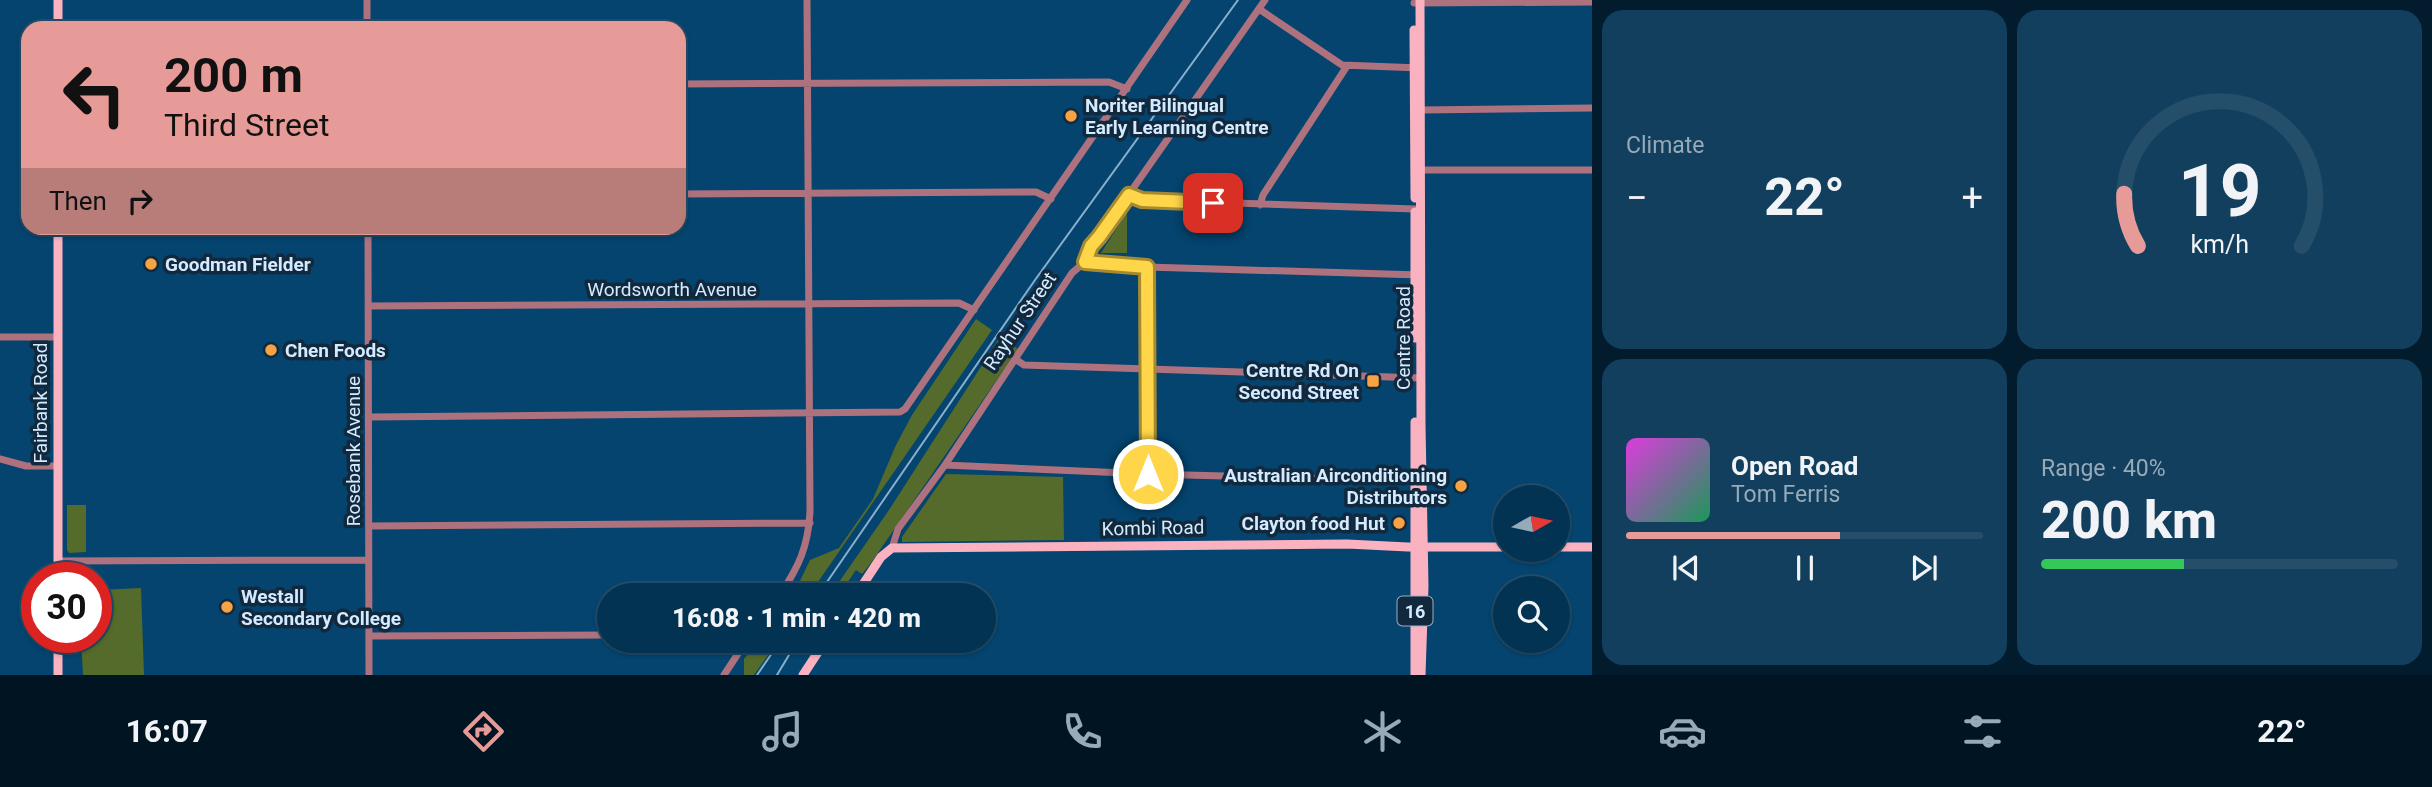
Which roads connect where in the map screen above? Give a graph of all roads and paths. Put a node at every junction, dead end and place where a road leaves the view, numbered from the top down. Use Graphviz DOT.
graph roads {
  1 [pos="58,0"];
  2 [pos="367,0"];
  3 [pos="807,0"];
  4 [pos="1187,0"];
  5 [pos="1265,0"];
  6 [pos="1417,2"];
  7 [pos="1592,2"];
  8 [pos="1259,9"];
  9 [pos="58,21"];
  10 [pos="367,21"];
  11 [pos="1347,66"];
  12 [pos="1417,68"];
  13 [pos="808,83"];
  14 [pos="686,84"];
  15 [pos="1127,89"];
  16 [pos="1592,108"];
  17 [pos="1421,110"];
  18 [pos="1418,170"];
  19 [pos="1592,170"];
  20 [pos="686,194"];
  21 [pos="808,194"];
  22 [pos="1129,195"];
  23 [pos="1051,199"];
  24 [pos="1260,205"];
  25 [pos="1415,209"];
  26 [pos="58,235"];
  27 [pos="368,235"];
  28 [pos="1085,262"];
  29 [pos="1147,267"];
  30 [pos="1418,275"];
  31 [pos="809,303"];
  32 [pos="368,306"];
  33 [pos="974,310"];
  34 [pos="0,337"];
  35 [pos="58,337"];
  36 [pos="1015,359"];
  37 [pos="1147,370"];
  38 [pos="1418,378"];
  39 [pos="810,414"];
  40 [pos="369,416"];
  41 [pos="0,459"];
  42 [pos="945,465"];
  43 [pos="58,466"];
  44 [pos="1148,474"];
  45 [pos="1419,481"];
  46 [pos="810,523"];
  47 [pos="369,526"];
  48 [pos="1420,547"];
  49 [pos="1493,547"];
  50 [pos="1570,547"];
  51 [pos="1592,547"];
  52 [pos="892,548"];
  53 [pos="369,560"];
  54 [pos="58,561"];
  55 [pos="788,583"];
  56 [pos="864,583"];
  57 [pos="597,635"];
  58 [pos="369,636"];
  59 [pos="58,653"];
  60 [pos="738,653"];
  61 [pos="817,653"];
  62 [pos="58,675"];
  63 [pos="369,675"];
  64 [pos="724,675"];
  65 [pos="803,675"];
  66 [pos="1415,675"];
  67 [pos="1421,675"];
  1 -- 9 [label="main road"];
  2 -- 10 [label="street"];
  3 -- 13 [label="street"];
  4 -- 15 [label="street"];
  5 -- 8 [label="street, Rayhur Street"];
  6 -- 7 [label="street"];
  6 -- 12 [label="main road, Centre Road / 16"];
  8 -- 11 [label="street"];
  8 -- 22 [label="street, Rayhur Street"];
  11 -- 12 [label="street"];
  11 -- 24 [label="street"];
  12 -- 17 [label="main road, Centre Road / 16"];
  12 -- 18 [label="main road, Centre Road / 16"];
  13 -- 14 [label="street"];
  13 -- 15 [label="street"];
  13 -- 21 [label="street"];
  15 -- 23 [label="street"];
  16 -- 17 [label="street"];
  17 -- 18 [label="main road, Centre Road / 16"];
  18 -- 19 [label="street"];
  18 -- 25 [label="main road, Centre Road / 16"];
  18 -- 30 [label="main road, Centre Road / 16"];
  20 -- 21 [label="street"];
  21 -- 23 [label="street"];
  21 -- 31 [label="street"];
  22 -- 24 [label="street"];
  22 -- 28 [label="street, Rayhur Street"];
  23 -- 33 [label="street"];
  24 -- 25 [label="street"];
  25 -- 30 [label="main road, Centre Road / 16"];
  26 -- 35 [label="main road, Fairbank Road"];
  27 -- 32 [label="street, Rosebank Avenue"];
  28 -- 29 [label="street"];
  28 -- 36 [label="street, Rayhur Street"];
  29 -- 30 [label="street"];
  29 -- 37 [label="street"];
  30 -- 38 [label="main road, Centre Road / 16"];
  31 -- 32 [label="street, Wordsworth Avenue"];
  31 -- 33 [label="street, Wordsworth Avenue"];
  31 -- 39 [label="street"];
  32 -- 40 [label="street, Rosebank Avenue"];
  33 -- 39 [label="street"];
  34 -- 35 [label="street"];
  35 -- 43 [label="main road, Fairbank Road"];
  36 -- 37 [label="street"];
  36 -- 42 [label="street, Rayhur Street"];
  37 -- 38 [label="street"];
  37 -- 44 [label="street"];
  38 -- 45 [label="main road, Centre Road / 16"];
  39 -- 40 [label="street"];
  39 -- 46 [label="street"];
  40 -- 47 [label="street, Rosebank Avenue"];
  41 -- 43 [label="street"];
  42 -- 44 [label="street"];
  42 -- 52 [label="street, Rayhur Street"];
  43 -- 54 [label="main road, Fairbank Road"];
  44 -- 45 [label="street"];
  45 -- 48 [label="main road, Centre Road / 16"];
  46 -- 47 [label="street"];
  46 -- 55 [label="street"];
  47 -- 53 [label="street, Rosebank Avenue"];
  48 -- 49 [label="main road, Kombi Road"];
  48 -- 52 [label="main road, Kombi Road"];
  48 -- 66 [label="main road, Centre Road / 16"];
  48 -- 67 [label="main road, Centre Road / 16"];
  50 -- 51 [label="main road"];
  52 -- 56 [label="main road, Rayhur Street"];
  53 -- 54 [label="street"];
  53 -- 58 [label="street, Rosebank Avenue"];
  57 -- 58 [label="street"];
  58 -- 63 [label="street, Rosebank Avenue"];
  59 -- 62 [label="main road"];
  60 -- 64 [label="street"];
  61 -- 65 [label="main road"];
}
